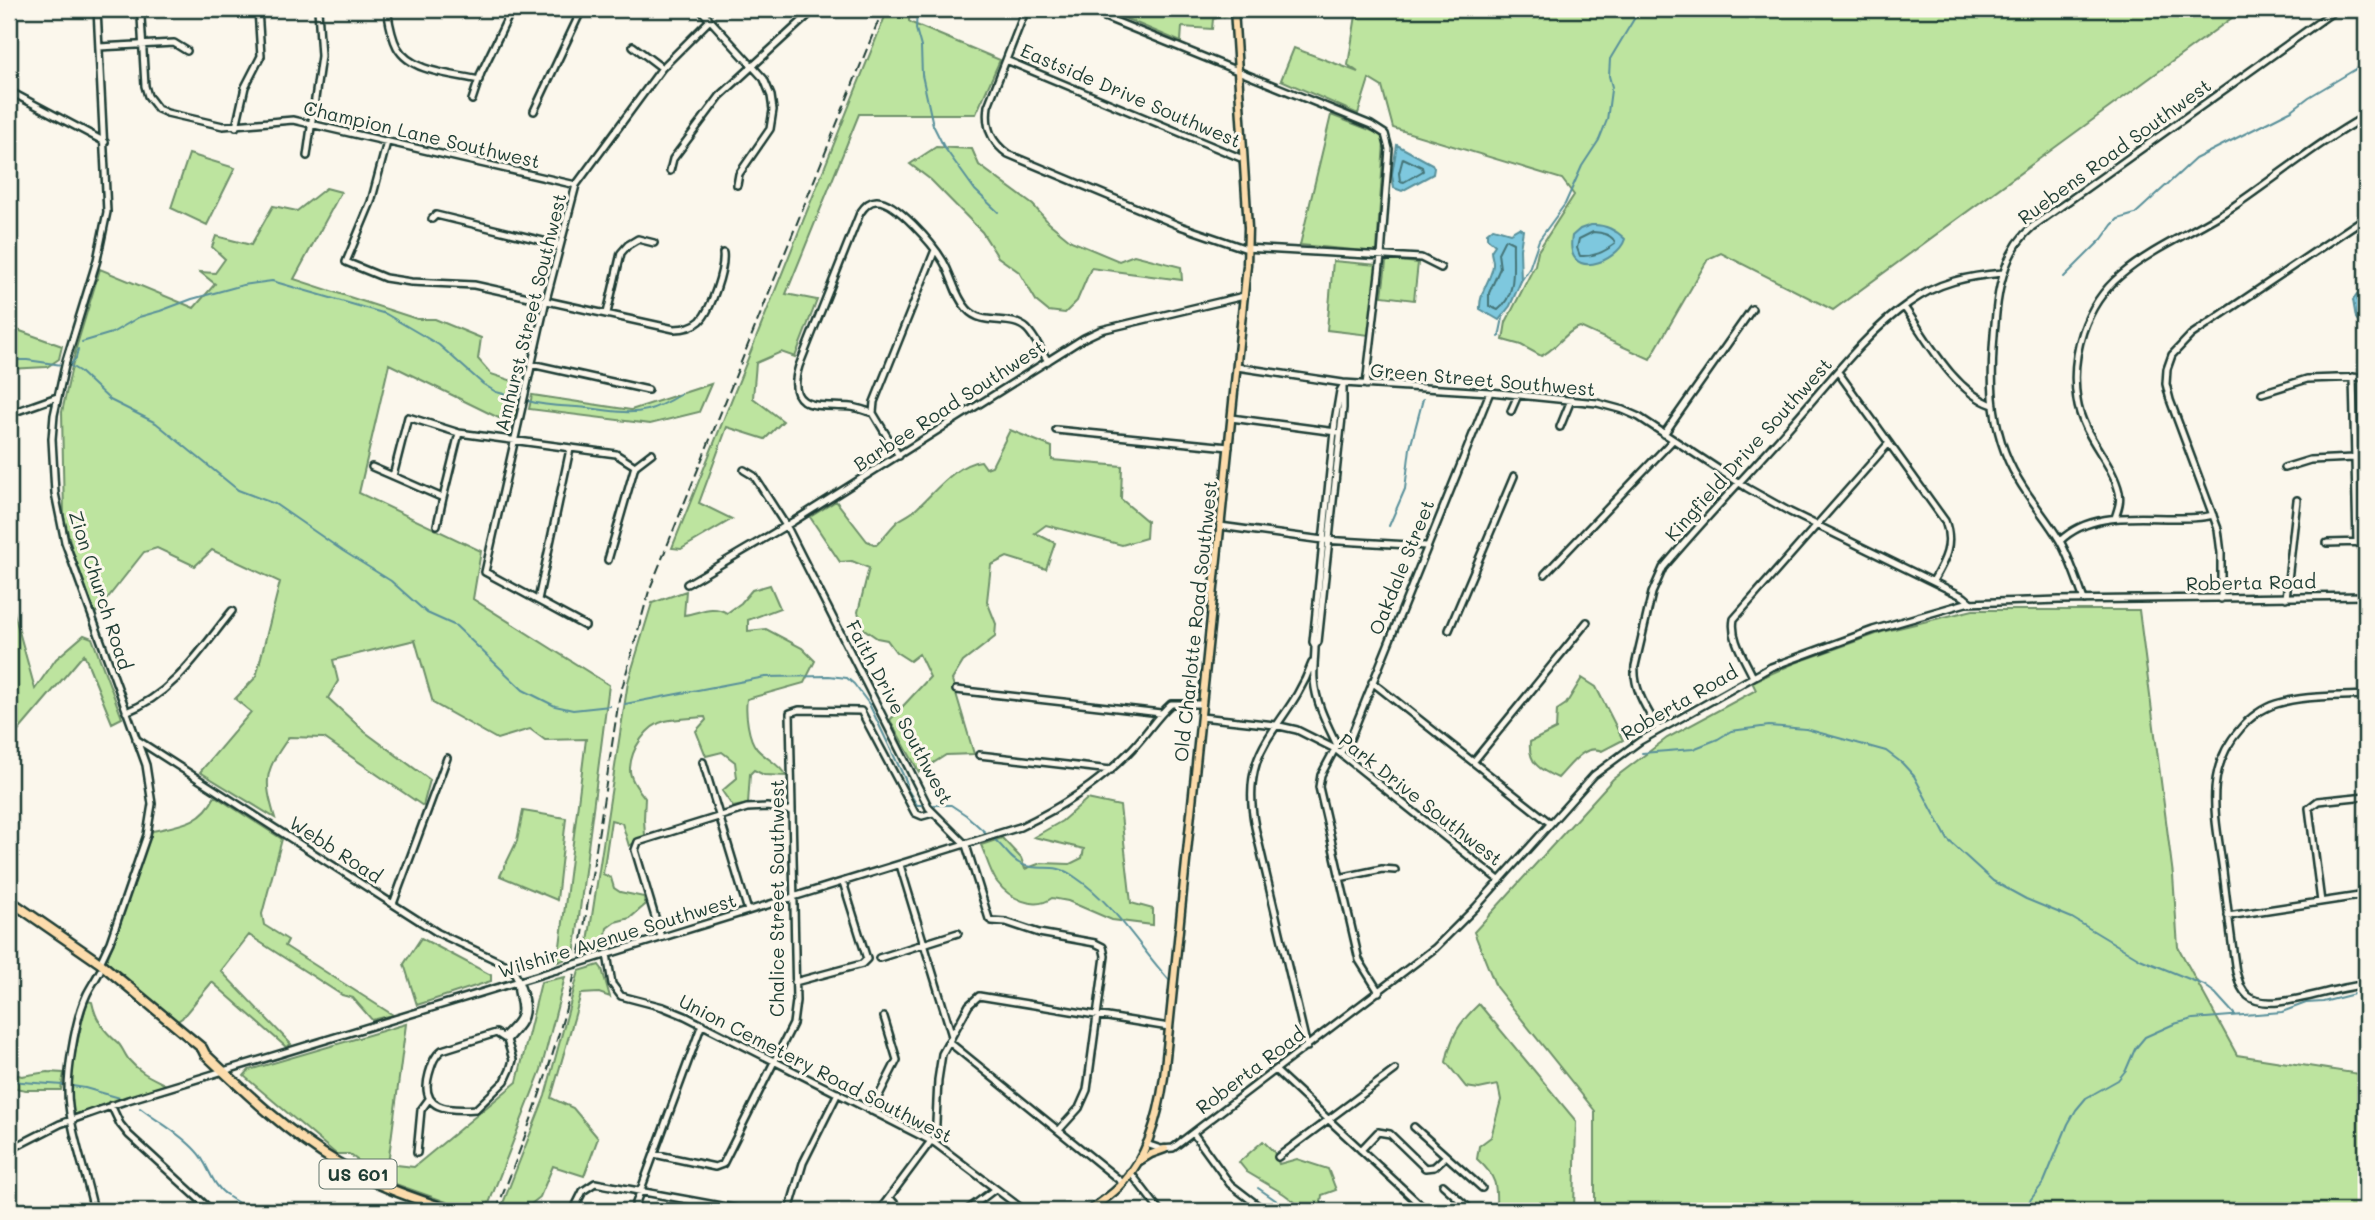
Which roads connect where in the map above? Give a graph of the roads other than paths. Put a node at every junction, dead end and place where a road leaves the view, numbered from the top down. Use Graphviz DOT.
graph roads {
  1 [pos="97,9"];
  2 [pos="143,9"];
  3 [pos="257,9"];
  4 [pos="318,9"];
  5 [pos="387,9"];
  6 [pos="512,9"];
  7 [pos="582,9"];
  8 [pos="700,9"];
  9 [pos="1026,9"];
  10 [pos="1085,9"];
  11 [pos="1234,9"];
  12 [pos="2337,9"];
  13 [pos="812,10"];
  14 [pos="710,20"];
  15 [pos="142,44"];
  16 [pos="633,46"];
  17 [pos="99,47"];
  18 [pos="187,51"];
  19 [pos="1006,60"];
  20 [pos="752,66"];
  21 [pos="662,68"];
  22 [pos="1237,69"];
  23 [pos="479,80"];
  24 [pos="9,91"];
  25 [pos="472,100"];
  26 [pos="534,111"];
  27 [pos="2366,117"];
  28 [pos="312,125"];
  29 [pos="236,127"];
  30 [pos="105,142"];
  31 [pos="387,142"];
  32 [pos="307,156"];
  33 [pos="1243,159"];
  34 [pos="670,171"];
  35 [pos="576,185"];
  36 [pos="737,185"];
  37 [pos="2366,217"];
  38 [pos="432,219"];
  39 [pos="654,243"];
  40 [pos="560,245"];
  41 [pos="1248,249"];
  42 [pos="935,250"];
  43 [pos="723,253"];
  44 [pos="1381,256"];
  45 [pos="1441,268"];
  46 [pos="2003,273"];
  47 [pos="1244,296"];
  48 [pos="546,300"];
  49 [pos="1903,306"];
  50 [pos="1752,309"];
  51 [pos="607,313"];
  52 [pos="1048,361"];
  53 [pos="531,364"];
  54 [pos="1237,367"];
  55 [pos="1838,372"];
  56 [pos="2353,377"];
  57 [pos="2366,377"];
  58 [pos="1343,385"];
  59 [pos="1366,385"];
  60 [pos="648,390"];
  61 [pos="1490,392"];
  62 [pos="2262,393"];
  63 [pos="1518,395"];
  64 [pos="57,397"];
  65 [pos="1571,400"];
  66 [pos="1993,405"];
  67 [pos="1511,411"];
  68 [pos="873,413"];
  69 [pos="9,414"];
  70 [pos="1231,418"];
  71 [pos="1560,427"];
  72 [pos="1056,430"];
  73 [pos="1337,432"];
  74 [pos="459,433"];
  75 [pos="1664,433"];
  76 [pos="515,440"];
  77 [pos="1674,440"];
  78 [pos="1889,443"];
  79 [pos="1228,447"];
  80 [pos="570,449"];
  81 [pos="652,453"];
  82 [pos="899,456"];
  83 [pos="2354,458"];
  84 [pos="635,466"];
  85 [pos="372,467"];
  86 [pos="2284,468"];
  87 [pos="744,470"];
  88 [pos="393,476"];
  89 [pos="1514,477"];
  90 [pos="1739,483"];
  91 [pos="443,498"];
  92 [pos="2297,500"];
  93 [pos="2213,515"];
  94 [pos="2115,518"];
  95 [pos="1816,524"];
  96 [pos="437,525"];
  97 [pos="786,526"];
  98 [pos="1220,526"];
  99 [pos="1326,540"];
  100 [pos="2060,541"];
  101 [pos="2366,542"];
  102 [pos="2326,543"];
  103 [pos="2357,543"];
  104 [pos="1426,546"];
  105 [pos="608,561"];
  106 [pos="1545,574"];
  107 [pos="1933,581"];
  108 [pos="687,584"];
  109 [pos="2366,596"];
  110 [pos="2286,598"];
  111 [pos="2221,599"];
  112 [pos="538,600"];
  113 [pos="2084,600"];
  114 [pos="1970,603"];
  115 [pos="232,611"];
  116 [pos="1587,622"];
  117 [pos="585,626"];
  118 [pos="1449,630"];
  119 [pos="1314,657"];
  120 [pos="1753,677"];
  121 [pos="1372,682"];
  122 [pos="956,691"];
  123 [pos="2366,695"];
  124 [pos="1202,704"];
  125 [pos="126,712"];
  126 [pos="1161,713"];
  127 [pos="1201,717"];
  128 [pos="1275,725"];
  129 [pos="1659,730"];
  130 [pos="136,739"];
  131 [pos="1338,751"];
  132 [pos="979,755"];
  133 [pos="447,758"];
  134 [pos="1474,761"];
  135 [pos="703,762"];
  136 [pos="1111,770"];
  137 [pos="2366,796"];
  138 [pos="929,808"];
  139 [pos="792,811"];
  140 [pos="720,817"];
  141 [pos="1550,823"];
  142 [pos="966,845"];
  143 [pos="900,865"];
  144 [pos="1395,870"];
  145 [pos="1339,878"];
  146 [pos="1500,881"];
  147 [pos="843,882"];
  148 [pos="2366,895"];
  149 [pos="793,897"];
  150 [pos="9,900"];
  151 [pos="2321,902"];
  152 [pos="393,904"];
  153 [pos="748,911"];
  154 [pos="2228,916"];
  155 [pos="958,933"];
  156 [pos="661,937"];
  157 [pos="925,944"];
  158 [pos="607,954"];
  159 [pos="880,958"];
  160 [pos="100,967"];
  161 [pos="518,981"];
  162 [pos="796,982"];
  163 [pos="2366,985"];
  164 [pos="1379,992"];
  165 [pos="1098,1014"];
  166 [pos="884,1017"];
  167 [pos="702,1024"];
  168 [pos="1169,1027"];
  169 [pos="505,1039"];
  170 [pos="951,1039"];
  171 [pos="1307,1047"];
  172 [pos="775,1062"];
  173 [pos="222,1070"];
  174 [pos="1276,1070"];
  175 [pos="1395,1070"];
  176 [pos="838,1093"];
  177 [pos="429,1099"];
  178 [pos="111,1105"];
  179 [pos="871,1111"];
  180 [pos="71,1120"];
  181 [pos="1328,1120"];
  182 [pos="1414,1127"];
  183 [pos="1059,1130"];
  184 [pos="1192,1133"];
  185 [pos="933,1142"];
  186 [pos="1146,1144"];
  187 [pos="1165,1149"];
  188 [pos="9,1150"];
  189 [pos="1361,1150"];
  190 [pos="417,1153"];
  191 [pos="654,1154"];
  192 [pos="1278,1157"];
  193 [pos="1446,1157"];
  194 [pos="1132,1169"];
  195 [pos="1123,1183"];
  196 [pos="1443,1185"];
  197 [pos="1482,1188"];
  198 [pos="995,1189"];
  199 [pos="640,1191"];
  200 [pos="890,1198"];
  201 [pos="94,1211"];
  202 [pos="212,1211"];
  203 [pos="452,1211"];
  204 [pos="573,1211"];
  205 [pos="633,1211"];
  206 [pos="745,1211"];
  207 [pos="789,1211"];
  208 [pos="879,1211"];
  209 [pos="901,1211"];
  210 [pos="966,1211"];
  211 [pos="1025,1211"];
  212 [pos="1089,1211"];
  213 [pos="1160,1211"];
  214 [pos="1265,1211"];
  215 [pos="1427,1211"];
  216 [pos="1472,1211"];
  1 -- 17 [label="street, Zion Church Road"];
  2 -- 15 [label="street, Champion Lane Southwest"];
  3 -- 29 [label="street"];
  4 -- 28 [label="street"];
  5 -- 23 [label="street"];
  6 -- 23 [label="street"];
  7 -- 26 [label="street"];
  8 -- 14 [label="street"];
  9 -- 19 [label="street"];
  10 -- 22 [label="street"];
  11 -- 22 [label="main road, Old Charlotte Road Southwest"];
  12 -- 46 [label="street, Ruebens Road Southwest"];
  13 -- 20 [label="street"];
  14 -- 20 [label="street"];
  14 -- 21 [label="street, Amhurst Street Southwest"];
  15 -- 17 [label="street"];
  15 -- 18 [label="street"];
  15 -- 29 [label="street, Champion Lane Southwest"];
  16 -- 21 [label="street"];
  17 -- 30 [label="street, Zion Church Road"];
  19 -- 33 [label="street, Eastside Drive Southwest"];
  19 -- 41 [label="street"];
  20 -- 34 [label="street"];
  20 -- 36 [label="street"];
  21 -- 35 [label="street, Amhurst Street Southwest"];
  22 -- 33 [label="main road, Old Charlotte Road Southwest"];
  22 -- 44 [label="street"];
  23 -- 25 [label="street"];
  24 -- 30 [label="street"];
  27 -- 94 [label="street"];
  28 -- 29 [label="street, Champion Lane Southwest"];
  28 -- 31 [label="street, Champion Lane Southwest"];
  28 -- 32 [label="street"];
  30 -- 64 [label="street, Zion Church Road"];
  31 -- 35 [label="street, Champion Lane Southwest"];
  31 -- 48 [label="street"];
  33 -- 41 [label="main road, Old Charlotte Road Southwest"];
  35 -- 40 [label="street, Amhurst Street Southwest"];
  37 -- 93 [label="street"];
  38 -- 40 [label="street"];
  39 -- 51 [label="street"];
  40 -- 48 [label="street, Amhurst Street Southwest"];
  41 -- 44 [label="street"];
  41 -- 47 [label="main road, Old Charlotte Road Southwest"];
  42 -- 52 [label="street"];
  42 -- 68 [label="street"];
  42 -- 68 [label="street"];
  43 -- 51 [label="street"];
  44 -- 45 [label="street"];
  44 -- 59 [label="street"];
  46 -- 49 [label="street, Kingfield Drive Southwest"];
  46 -- 66 [label="street, Ruebens Road Southwest"];
  47 -- 52 [label="street, Barbee Road Southwest"];
  47 -- 54 [label="main road, Old Charlotte Road Southwest"];
  48 -- 51 [label="street"];
  48 -- 53 [label="street, Amhurst Street Southwest"];
  49 -- 55 [label="street, Kingfield Drive Southwest"];
  49 -- 66 [label="street"];
  50 -- 75 [label="street"];
  52 -- 82 [label="street, Barbee Road Southwest"];
  53 -- 60 [label="street"];
  53 -- 76 [label="street, Amhurst Street Southwest"];
  54 -- 58 [label="street, Green Street Southwest"];
  54 -- 70 [label="main road, Old Charlotte Road Southwest"];
  55 -- 78 [label="street"];
  55 -- 90 [label="street, Kingfield Drive Southwest"];
  56 -- 57 [label="street"];
  56 -- 62 [label="street"];
  56 -- 83 [label="street"];
  58 -- 59 [label="street, Green Street Southwest"];
  58 -- 73 [label="street"];
  59 -- 61 [label="street, Green Street Southwest"];
  61 -- 63 [label="street, Green Street Southwest"];
  61 -- 104 [label="street, Oakdale Street"];
  63 -- 65 [label="street, Green Street Southwest"];
  63 -- 67 [label="street"];
  64 -- 69 [label="street"];
  64 -- 125 [label="street, Zion Church Road"];
  65 -- 71 [label="street"];
  65 -- 75 [label="street, Green Street Southwest"];
  66 -- 100 [label="street, Ruebens Road Southwest"];
  68 -- 82 [label="street"];
  70 -- 73 [label="street"];
  70 -- 79 [label="main road, Old Charlotte Road Southwest"];
  72 -- 79 [label="street"];
  73 -- 99 [label="street"];
  74 -- 76 [label="street"];
  74 -- 88 [label="street"];
  74 -- 91 [label="street"];
  75 -- 77 [label="street, Green Street Southwest"];
  76 -- 80 [label="street"];
  76 -- 112 [label="street, Amhurst Street Southwest"];
  77 -- 90 [label="street, Green Street Southwest"];
  77 -- 106 [label="street"];
  78 -- 95 [label="street"];
  78 -- 107 [label="street"];
  79 -- 98 [label="main road, Old Charlotte Road Southwest"];
  80 -- 84 [label="street"];
  80 -- 112 [label="street"];
  81 -- 84 [label="street"];
  82 -- 97 [label="street, Barbee Road Southwest"];
  83 -- 86 [label="street"];
  83 -- 103 [label="street"];
  84 -- 105 [label="street"];
  85 -- 88 [label="street"];
  87 -- 97 [label="street, Faith Drive Southwest"];
  88 -- 91 [label="street"];
  89 -- 118 [label="street"];
  90 -- 95 [label="street, Green Street Southwest"];
  90 -- 129 [label="street, Kingfield Drive Southwest"];
  91 -- 96 [label="street"];
  92 -- 110 [label="street"];
  93 -- 94 [label="street"];
  93 -- 111 [label="street"];
  94 -- 100 [label="street"];
  95 -- 107 [label="street, Green Street Southwest"];
  95 -- 120 [label="street"];
  97 -- 108 [label="street, Barbee Road Southwest"];
  97 -- 138 [label="street, Faith Drive Southwest"];
  98 -- 99 [label="street"];
  98 -- 124 [label="main road, Old Charlotte Road Southwest"];
  99 -- 104 [label="street"];
  99 -- 119 [label="street"];
  100 -- 113 [label="street, Ruebens Road Southwest"];
  101 -- 103 [label="street"];
  102 -- 103 [label="street"];
  104 -- 121 [label="street, Oakdale Street"];
  107 -- 114 [label="street, Green Street Southwest"];
  109 -- 110 [label="street, Roberta Road"];
  110 -- 111 [label="street, Roberta Road"];
  111 -- 113 [label="street, Roberta Road"];
  112 -- 117 [label="street"];
  113 -- 114 [label="street, Roberta Road"];
  114 -- 120 [label="street, Roberta Road"];
  115 -- 125 [label="street"];
  116 -- 134 [label="street"];
  119 -- 128 [label="street"];
  119 -- 131 [label="street"];
  120 -- 129 [label="street, Roberta Road"];
  121 -- 131 [label="street, Oakdale Street"];
  121 -- 134 [label="street"];
  122 -- 126 [label="street"];
  123 -- 154 [label="street"];
  124 -- 126 [label="street"];
  124 -- 127 [label="main road, Old Charlotte Road Southwest"];
  125 -- 130 [label="street, Zion Church Road"];
  126 -- 136 [label="street, Wilshire Avenue Southwest"];
  127 -- 128 [label="street, Park Drive Southwest"];
  127 -- 168 [label="main road, Old Charlotte Road Southwest"];
  128 -- 131 [label="street, Park Drive Southwest"];
  128 -- 171 [label="street"];
  129 -- 141 [label="street, Roberta Road"];
  130 -- 152 [label="street, Webb Road"];
  130 -- 160 [label="street, Zion Church Road"];
  131 -- 145 [label="street, Oakdale Street"];
  131 -- 146 [label="street, Park Drive Southwest"];
  132 -- 136 [label="street"];
  133 -- 152 [label="street"];
  134 -- 141 [label="street"];
  135 -- 140 [label="street"];
  136 -- 142 [label="street, Wilshire Avenue Southwest"];
  137 -- 151 [label="street"];
  138 -- 139 [label="street, Chalice Street Southwest"];
  138 -- 142 [label="street, Faith Drive Southwest"];
  139 -- 140 [label="street"];
  139 -- 149 [label="street, Chalice Street Southwest"];
  140 -- 153 [label="street"];
  140 -- 156 [label="street"];
  141 -- 146 [label="street, Roberta Road"];
  142 -- 143 [label="street, Wilshire Avenue Southwest"];
  142 -- 165 [label="street, Faith Drive Southwest"];
  143 -- 147 [label="street, Wilshire Avenue Southwest"];
  143 -- 157 [label="street"];
  144 -- 145 [label="street"];
  145 -- 164 [label="street, Oakdale Street"];
  146 -- 164 [label="street, Roberta Road"];
  147 -- 149 [label="street, Wilshire Avenue Southwest"];
  147 -- 162 [label="street"];
  148 -- 151 [label="street"];
  149 -- 153 [label="street, Wilshire Avenue Southwest"];
  149 -- 162 [label="street, Chalice Street Southwest"];
  150 -- 160 [label="highway, US 601"];
  151 -- 154 [label="street"];
  152 -- 161 [label="street, Webb Road"];
  153 -- 156 [label="street, Wilshire Avenue Southwest"];
  154 -- 163 [label="street"];
  155 -- 157 [label="street"];
  156 -- 158 [label="street, Wilshire Avenue Southwest"];
  157 -- 159 [label="street"];
  157 -- 170 [label="street"];
  158 -- 161 [label="street, Wilshire Avenue Southwest, bridge"];
  158 -- 167 [label="street, Union Cemetery Road Southwest"];
  160 -- 173 [label="highway, US 601"];
  160 -- 180 [label="street, Zion Church Road"];
  161 -- 169 [label="street"];
  161 -- 173 [label="street, Wilshire Avenue Southwest"];
  162 -- 172 [label="street, Chalice Street Southwest"];
  164 -- 171 [label="street, Roberta Road"];
  165 -- 168 [label="street"];
  165 -- 170 [label="street"];
  165 -- 183 [label="street, Faith Drive Southwest"];
  166 -- 179 [label="street"];
  167 -- 172 [label="street, Union Cemetery Road Southwest"];
  167 -- 191 [label="street"];
  168 -- 186 [label="main road, Old Charlotte Road Southwest"];
  169 -- 177 [label="street"];
  169 -- 177 [label="street"];
  170 -- 183 [label="street"];
  170 -- 185 [label="street"];
  171 -- 174 [label="street, Roberta Road"];
  172 -- 176 [label="street, Union Cemetery Road Southwest"];
  172 -- 191 [label="street, Chalice Street Southwest"];
  173 -- 178 [label="street, Wilshire Avenue Southwest"];
  173 -- 203 [label="highway, US 601"];
  174 -- 181 [label="street"];
  174 -- 184 [label="street, Roberta Road"];
  175 -- 181 [label="street"];
  176 -- 179 [label="street, Union Cemetery Road Southwest"];
  176 -- 207 [label="street"];
  177 -- 190 [label="street"];
  178 -- 180 [label="street, Wilshire Avenue Southwest"];
  178 -- 202 [label="street"];
  179 -- 185 [label="street, Union Cemetery Road Southwest"];
  180 -- 188 [label="street, Wilshire Avenue Southwest"];
  180 -- 201 [label="street, Zion Church Road"];
  181 -- 189 [label="street"];
  181 -- 192 [label="street"];
  182 -- 193 [label="street"];
  183 -- 195 [label="street"];
  184 -- 187 [label="street, Roberta Road"];
  184 -- 214 [label="street"];
  185 -- 198 [label="street, Union Cemetery Road Southwest"];
  185 -- 200 [label="street"];
  186 -- 187 [label="street"];
  186 -- 194 [label="main road, Old Charlotte Road Southwest"];
  187 -- 194 [label="main road"];
  189 -- 193 [label="street"];
  189 -- 215 [label="street"];
  191 -- 199 [label="street"];
  193 -- 197 [label="street"];
  194 -- 195 [label="main road, Old Charlotte Road Southwest"];
  194 -- 213 [label="street"];
  195 -- 212 [label="main road, Old Charlotte Road Southwest"];
  196 -- 216 [label="street"];
  198 -- 210 [label="street"];
  198 -- 211 [label="street, Union Cemetery Road Southwest"];
  199 -- 204 [label="street"];
  199 -- 205 [label="street"];
  199 -- 206 [label="street"];
  200 -- 208 [label="street"];
  200 -- 209 [label="street"];
}
